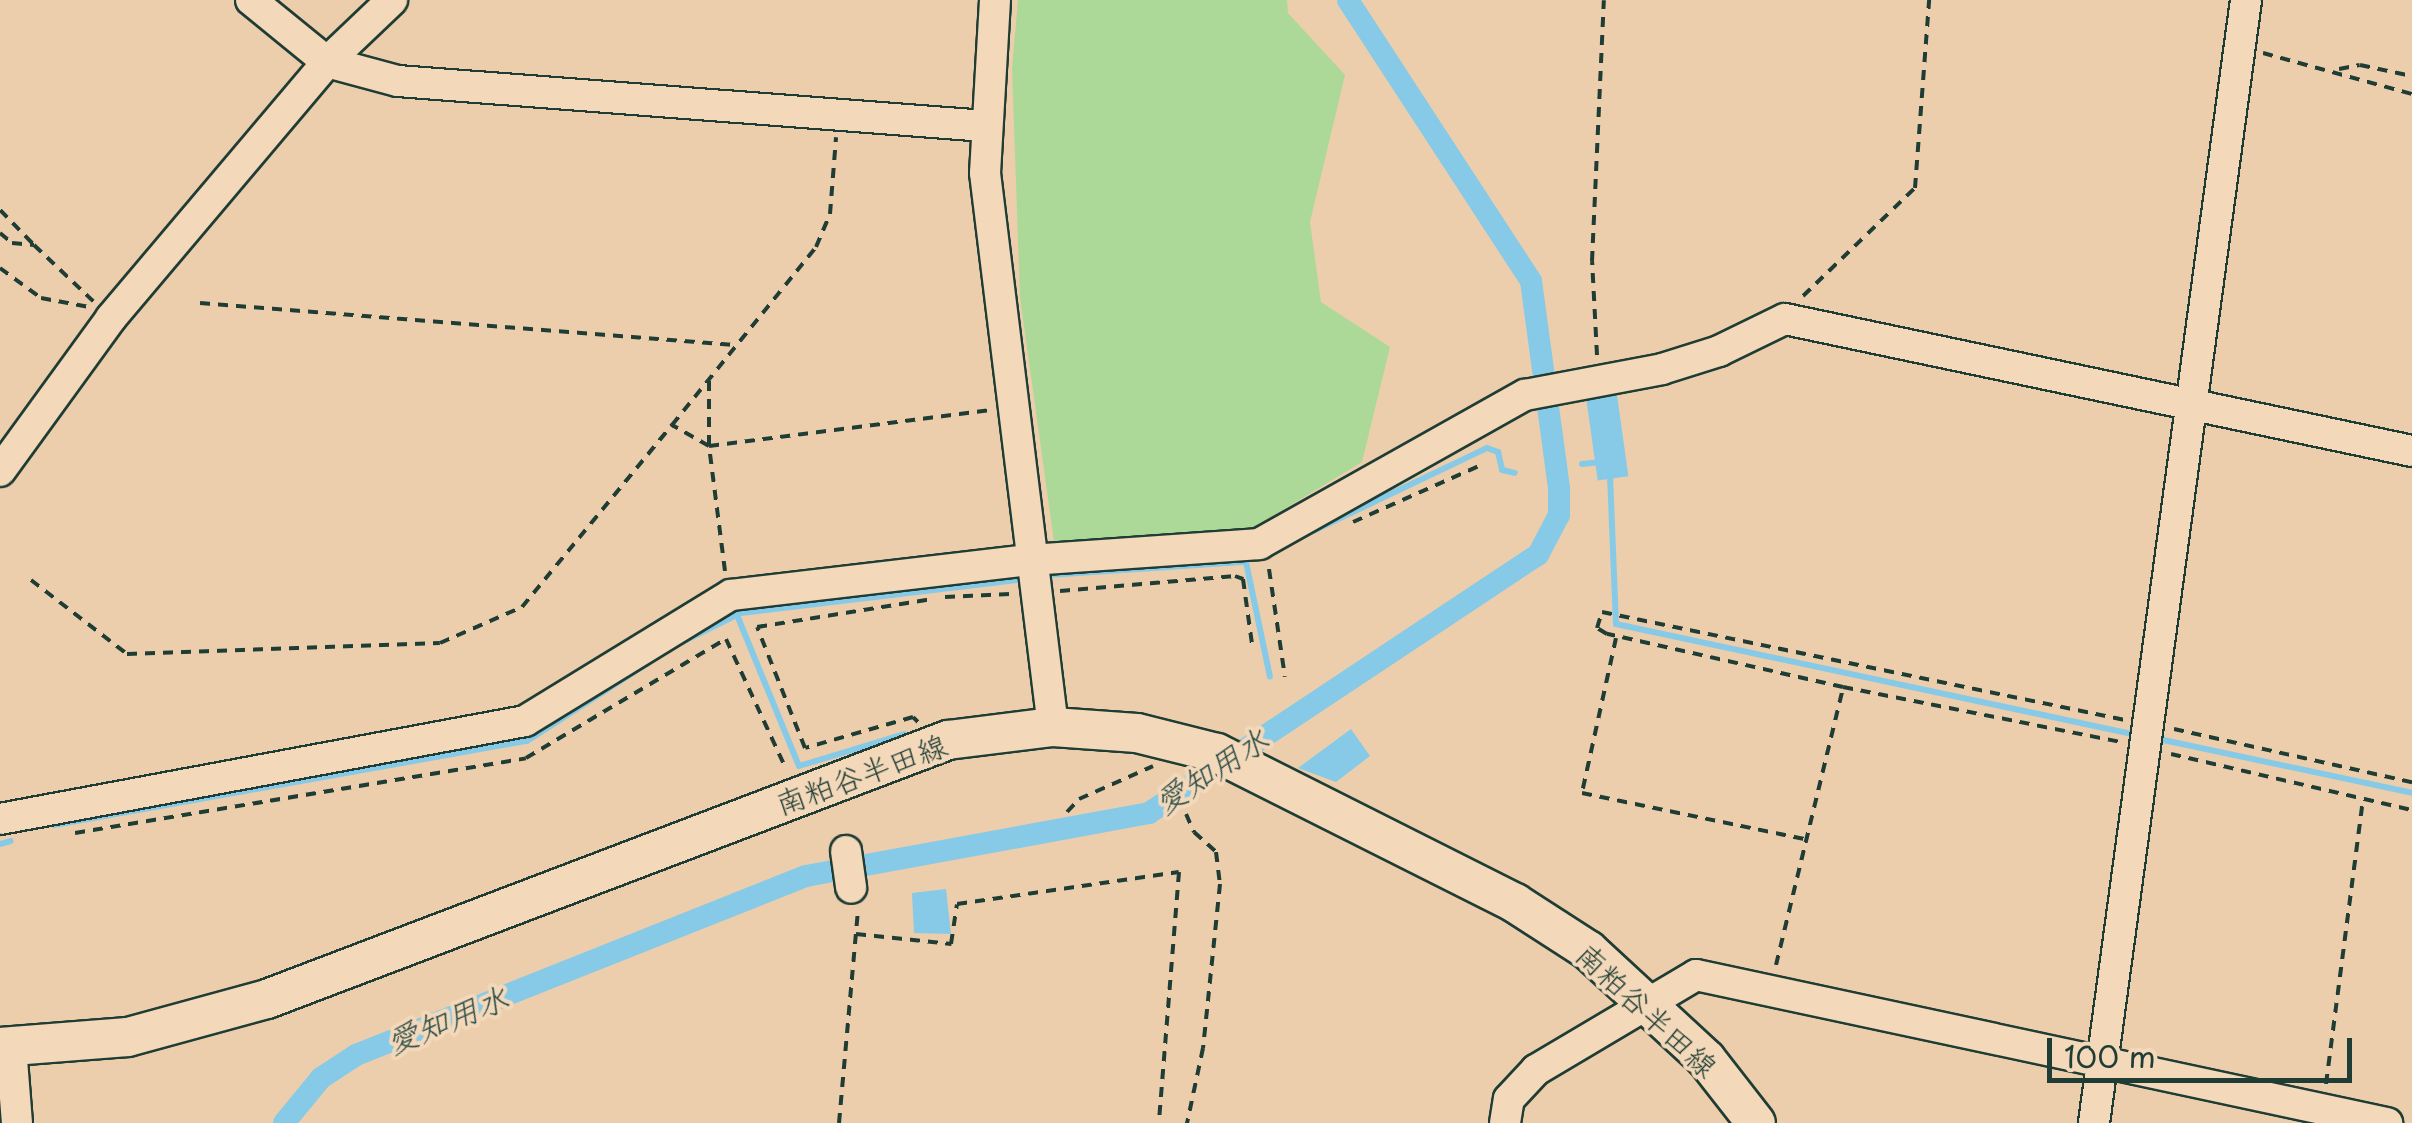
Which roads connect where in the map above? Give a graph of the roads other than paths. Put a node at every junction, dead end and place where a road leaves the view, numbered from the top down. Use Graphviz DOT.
graph roads {
  1 [pos="251,0"];
  2 [pos="392,0"];
  3 [pos="995,0"];
  4 [pos="2246,0"];
  5 [pos="327,62"];
  6 [pos="986,126"];
  7 [pos="2188,404"];
  8 [pos="2412,451"];
  9 [pos="0,471"];
  10 [pos="1030,560"];
  11 [pos="1052,727"];
  12 [pos="0,819"];
  13 [pos="846,850"];
  14 [pos="852,888"];
  15 [pos="1646,1004"];
  16 [pos="6,1047"];
  17 [pos="2102,1060"];
  18 [pos="17,1123"];
  19 [pos="1505,1123"];
  20 [pos="1756,1123"];
  21 [pos="2094,1123"];
  22 [pos="2387,1123"];
  1 -- 5 [label="street"];
  2 -- 5 [label="street"];
  3 -- 6 [label="street"];
  4 -- 7 [label="street"];
  5 -- 6 [label="street"];
  5 -- 9 [label="street"];
  6 -- 10 [label="street"];
  7 -- 8 [label="street"];
  7 -- 10 [label="street"];
  7 -- 17 [label="street"];
  10 -- 11 [label="street"];
  10 -- 12 [label="street"];
  11 -- 15 [label="main road, 南粕谷半田線"];
  11 -- 16 [label="main road, 南粕谷半田線"];
  13 -- 14 [label="street"];
  15 -- 17 [label="street"];
  15 -- 19 [label="street"];
  15 -- 20 [label="main road, 南粕谷半田線"];
  16 -- 18 [label="street"];
  17 -- 21 [label="street"];
  17 -- 22 [label="street"];
}
